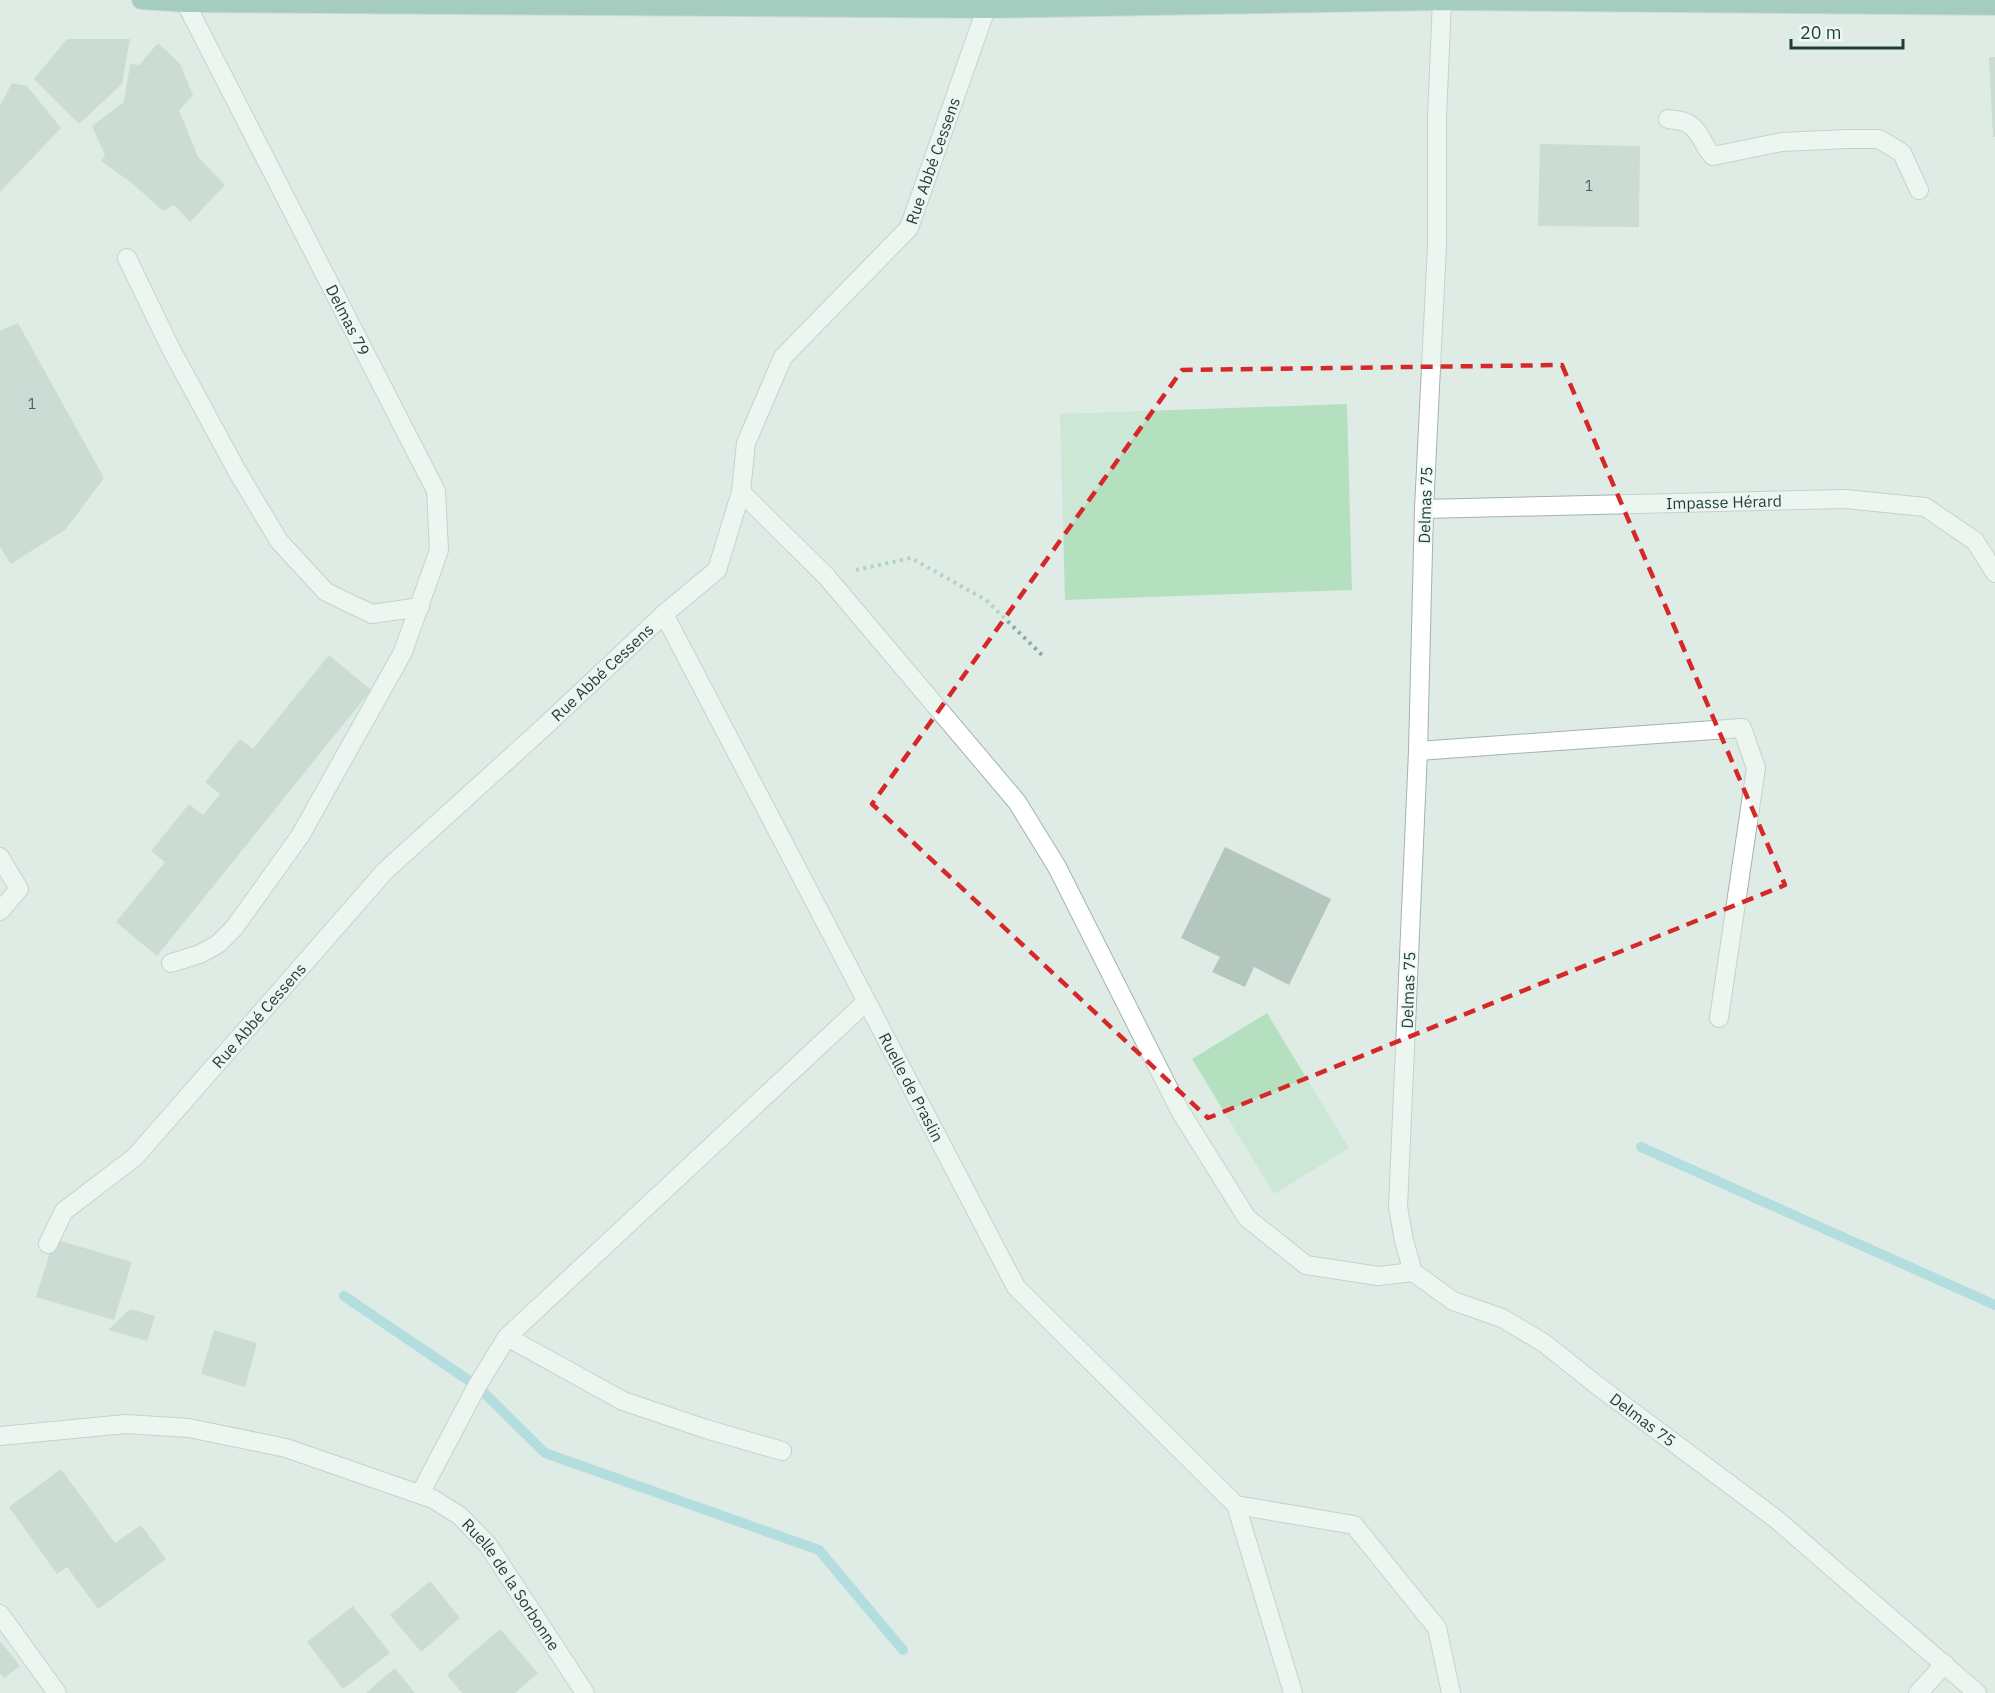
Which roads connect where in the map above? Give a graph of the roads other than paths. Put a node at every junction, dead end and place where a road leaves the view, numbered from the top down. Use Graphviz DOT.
graph roads {
  1 [pos="141,0"];
  2 [pos="1442,1"];
  3 [pos="184,2"];
  4 [pos="985,4"];
  5 [pos="1995,6"];
  6 [pos="1668,119"];
  7 [pos="1919,190"];
  8 [pos="127,258"];
  9 [pos="741,492"];
  10 [pos="1424,509"];
  11 [pos="1995,573"];
  12 [pos="420,607"];
  13 [pos="664,614"];
  14 [pos="1418,751"];
  15 [pos="0,857"];
  16 [pos="0,911"];
  17 [pos="171,963"];
  18 [pos="866,1002"];
  19 [pos="1719,1018"];
  20 [pos="48,1244"];
  21 [pos="1413,1272"];
  22 [pos="507,1337"];
  23 [pos="0,1436"];
  24 [pos="782,1451"];
  25 [pos="420,1494"];
  26 [pos="1236,1505"];
  27 [pos="0,1614"];
  28 [pos="1946,1664"];
  29 [pos="57,1693"];
  30 [pos="585,1693"];
  31 [pos="1293,1693"];
  32 [pos="1451,1693"];
  33 [pos="1918,1693"];
  34 [pos="1977,1693"];
  1 -- 3 [label="main road"];
  2 -- 4 [label="main road"];
  2 -- 5 [label="main road"];
  2 -- 10 [label="street, Delmas 75"];
  3 -- 4 [label="main road"];
  3 -- 12 [label="street, Delmas 79"];
  4 -- 9 [label="street, Rue Abbé Cessens"];
  6 -- 7 [label="street"];
  8 -- 12 [label="street"];
  9 -- 13 [label="street, Rue Abbé Cessens"];
  9 -- 21 [label="street"];
  10 -- 11 [label="street, Impasse Hérard"];
  10 -- 14 [label="street, Delmas 75"];
  12 -- 17 [label="street, Delmas 79"];
  13 -- 18 [label="street, Ruelle de Praslin"];
  13 -- 20 [label="street, Rue Abbé Cessens"];
  14 -- 19 [label="street"];
  14 -- 21 [label="street, Delmas 75"];
  15 -- 16 [label="street"];
  18 -- 22 [label="street"];
  18 -- 26 [label="street, Ruelle de Praslin"];
  21 -- 28 [label="street, Delmas 75"];
  22 -- 24 [label="street"];
  22 -- 25 [label="street"];
  23 -- 25 [label="street, Ruelle de la Sorbonne"];
  25 -- 30 [label="street, Ruelle de la Sorbonne"];
  26 -- 31 [label="street"];
  26 -- 32 [label="street"];
  27 -- 29 [label="street"];
  28 -- 33 [label="street"];
  28 -- 34 [label="street, Delmas 75"];
}
